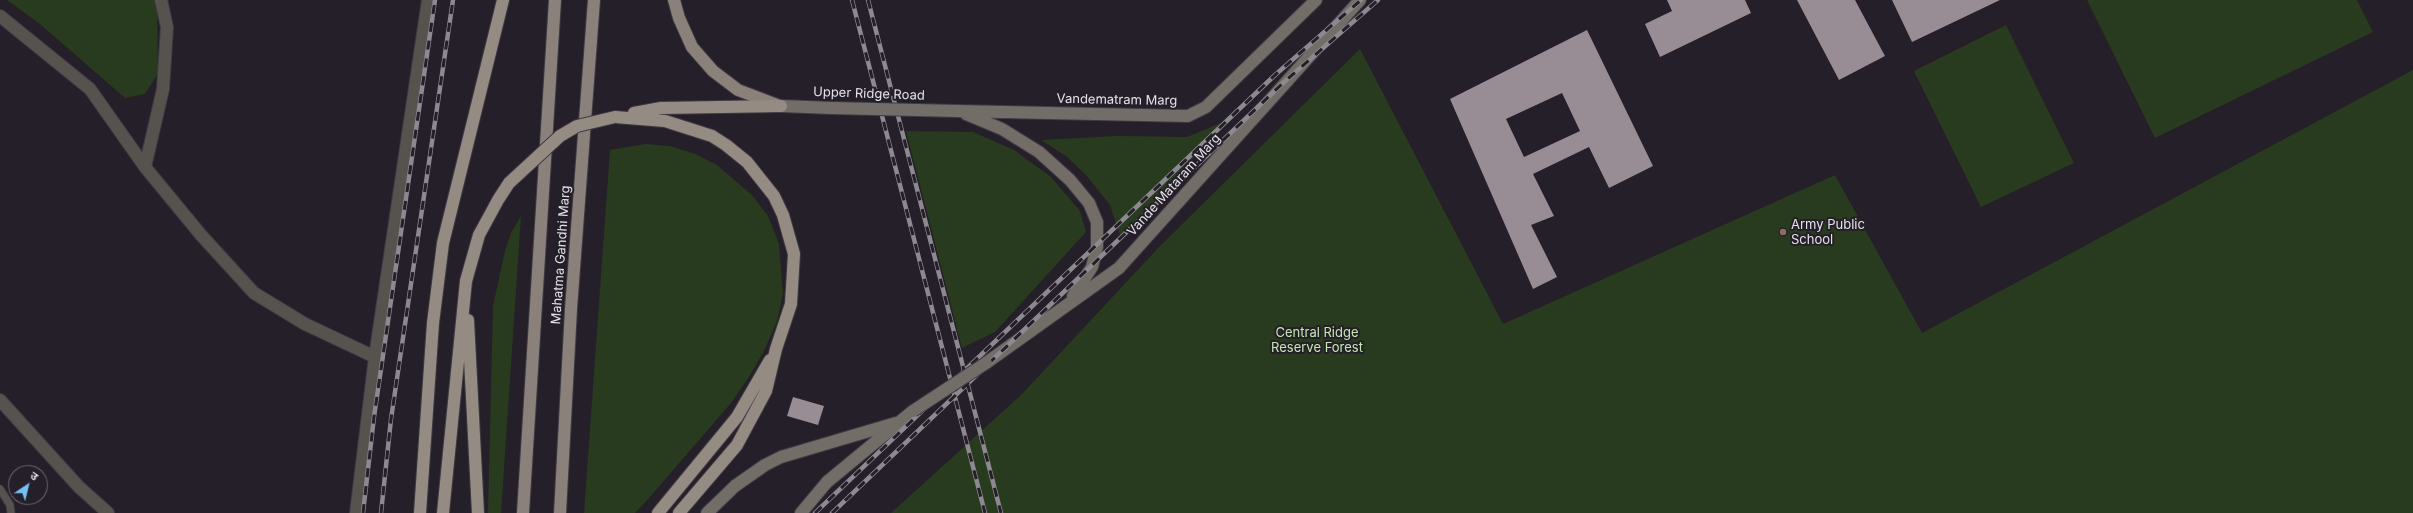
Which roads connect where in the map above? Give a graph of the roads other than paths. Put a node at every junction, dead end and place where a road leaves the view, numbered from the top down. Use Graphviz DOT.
graph roads {
  1 [pos="161,0"];
  2 [pos="428,0"];
  3 [pos="502,0"];
  4 [pos="555,0"];
  5 [pos="594,0"];
  6 [pos="674,0"];
  7 [pos="1316,0"];
  8 [pos="1360,0"];
  9 [pos="0,16"];
  10 [pos="781,106"];
  11 [pos="957,111"];
  12 [pos="615,117"];
  13 [pos="145,167"];
  14 [pos="466,281"];
  15 [pos="1068,304"];
  16 [pos="776,349"];
  17 [pos="375,357"];
  18 [pos="0,400"];
  19 [pos="896,423"];
  20 [pos="0,488"];
  21 [pos="11,513"];
  22 [pos="108,513"];
  23 [pos="356,513"];
  24 [pos="420,513"];
  25 [pos="443,513"];
  26 [pos="478,513"];
  27 [pos="523,513"];
  28 [pos="560,513"];
  29 [pos="658,513"];
  30 [pos="679,513"];
  31 [pos="707,513"];
  32 [pos="802,513"];
  1 -- 13 [label="street"];
  2 -- 17 [label="street"];
  3 -- 24 [label="highway"];
  4 -- 27 [label="main road, Mahatma Gandhi Marg"];
  5 -- 28 [label="main road, Mahatma Gandhi Marg"];
  6 -- 10 [label="main road"];
  7 -- 11 [label="main road, Vandematram Marg"];
  8 -- 15 [label="main road, Vande Mataram Marg"];
  9 -- 13 [label="street"];
  10 -- 11 [label="main road, Upper Ridge Road, bridge"];
  10 -- 12 [label="highway"];
  11 -- 15 [label="main road"];
  12 -- 14 [label="highway, bridge"];
  12 -- 16 [label="highway"];
  13 -- 17 [label="street"];
  14 -- 25 [label="highway"];
  14 -- 26 [label="highway"];
  15 -- 19 [label="main road, Vande Mataram Marg, bridge"];
  16 -- 29 [label="highway"];
  16 -- 30 [label="highway"];
  17 -- 23 [label="street"];
  18 -- 22 [label="street"];
  19 -- 31 [label="main road"];
  19 -- 32 [label="main road"];
  20 -- 21 [label="lane"];
}
